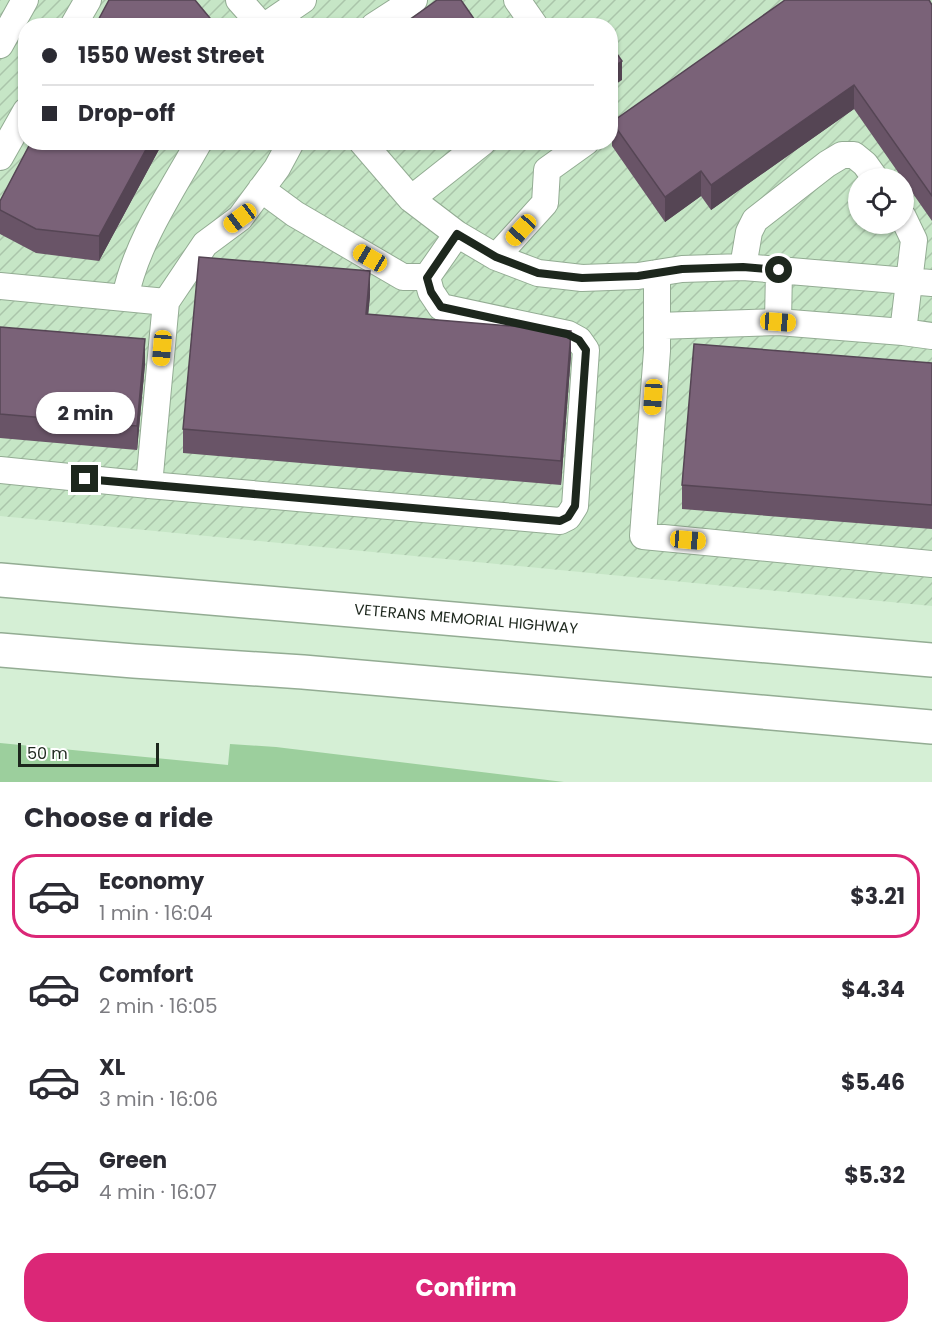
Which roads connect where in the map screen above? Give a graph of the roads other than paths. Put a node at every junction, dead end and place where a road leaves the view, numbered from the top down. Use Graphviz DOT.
graph roads {
  1 [pos="25,0"];
  2 [pos="88,0"];
  3 [pos="239,0"];
  4 [pos="303,0"];
  5 [pos="414,0"];
  6 [pos="517,0"];
  7 [pos="78,18"];
  8 [pos="256,18"];
  9 [pos="275,18"];
  10 [pos="386,18"];
  11 [pos="529,18"];
  12 [pos="0,45"];
  13 [pos="18,125"];
  14 [pos="195,150"];
  15 [pos="287,150"];
  16 [pos="369,150"];
  17 [pos="473,150"];
  18 [pos="575,150"];
  19 [pos="0,157"];
  20 [pos="868,168"];
  21 [pos="261,189"];
  22 [pos="411,199"];
  23 [pos="457,234"];
  24 [pos="911,234"];
  25 [pos="496,257"];
  26 [pos="743,267"];
  27 [pos="779,270"];
  28 [pos="657,273"];
  29 [pos="427,278"];
  30 [pos="921,282"];
  31 [pos="0,286"];
  32 [pos="125,298"];
  33 [pos="166,302"];
  34 [pos="778,322"];
  35 [pos="657,327"];
  36 [pos="903,332"];
  37 [pos="932,336"];
  38 [pos="0,470"];
  39 [pos="149,485"];
  40 [pos="932,564"];
  41 [pos="0,580"];
  42 [pos="0,650"];
  43 [pos="932,660"];
  44 [pos="932,727"];
  1 -- 12 [label="street"];
  2 -- 7 [label="street"];
  3 -- 8 [label="street"];
  4 -- 9 [label="street"];
  5 -- 10 [label="street"];
  6 -- 11 [label="street"];
  13 -- 19 [label="street"];
  14 -- 32 [label="street"];
  15 -- 21 [label="street"];
  16 -- 22 [label="street"];
  17 -- 22 [label="street"];
  18 -- 25 [label="street"];
  20 -- 26 [label="street"];
  21 -- 29 [label="street"];
  21 -- 33 [label="street"];
  22 -- 23 [label="street"];
  23 -- 25 [label="street"];
  23 -- 29 [label="street"];
  24 -- 30 [label="street"];
  25 -- 28 [label="street"];
  26 -- 27 [label="street"];
  26 -- 28 [label="street"];
  27 -- 30 [label="street"];
  27 -- 34 [label="street"];
  28 -- 35 [label="street"];
  29 -- 39 [label="street"];
  30 -- 36 [label="street"];
  31 -- 32 [label="street"];
  32 -- 33 [label="street"];
  33 -- 39 [label="street"];
  34 -- 35 [label="street"];
  34 -- 36 [label="street"];
  35 -- 40 [label="street"];
  36 -- 37 [label="street"];
  38 -- 39 [label="street"];
  41 -- 43 [label="highway, VETERANS MEMORIAL HIGHWAY"];
  42 -- 44 [label="highway"];
}
